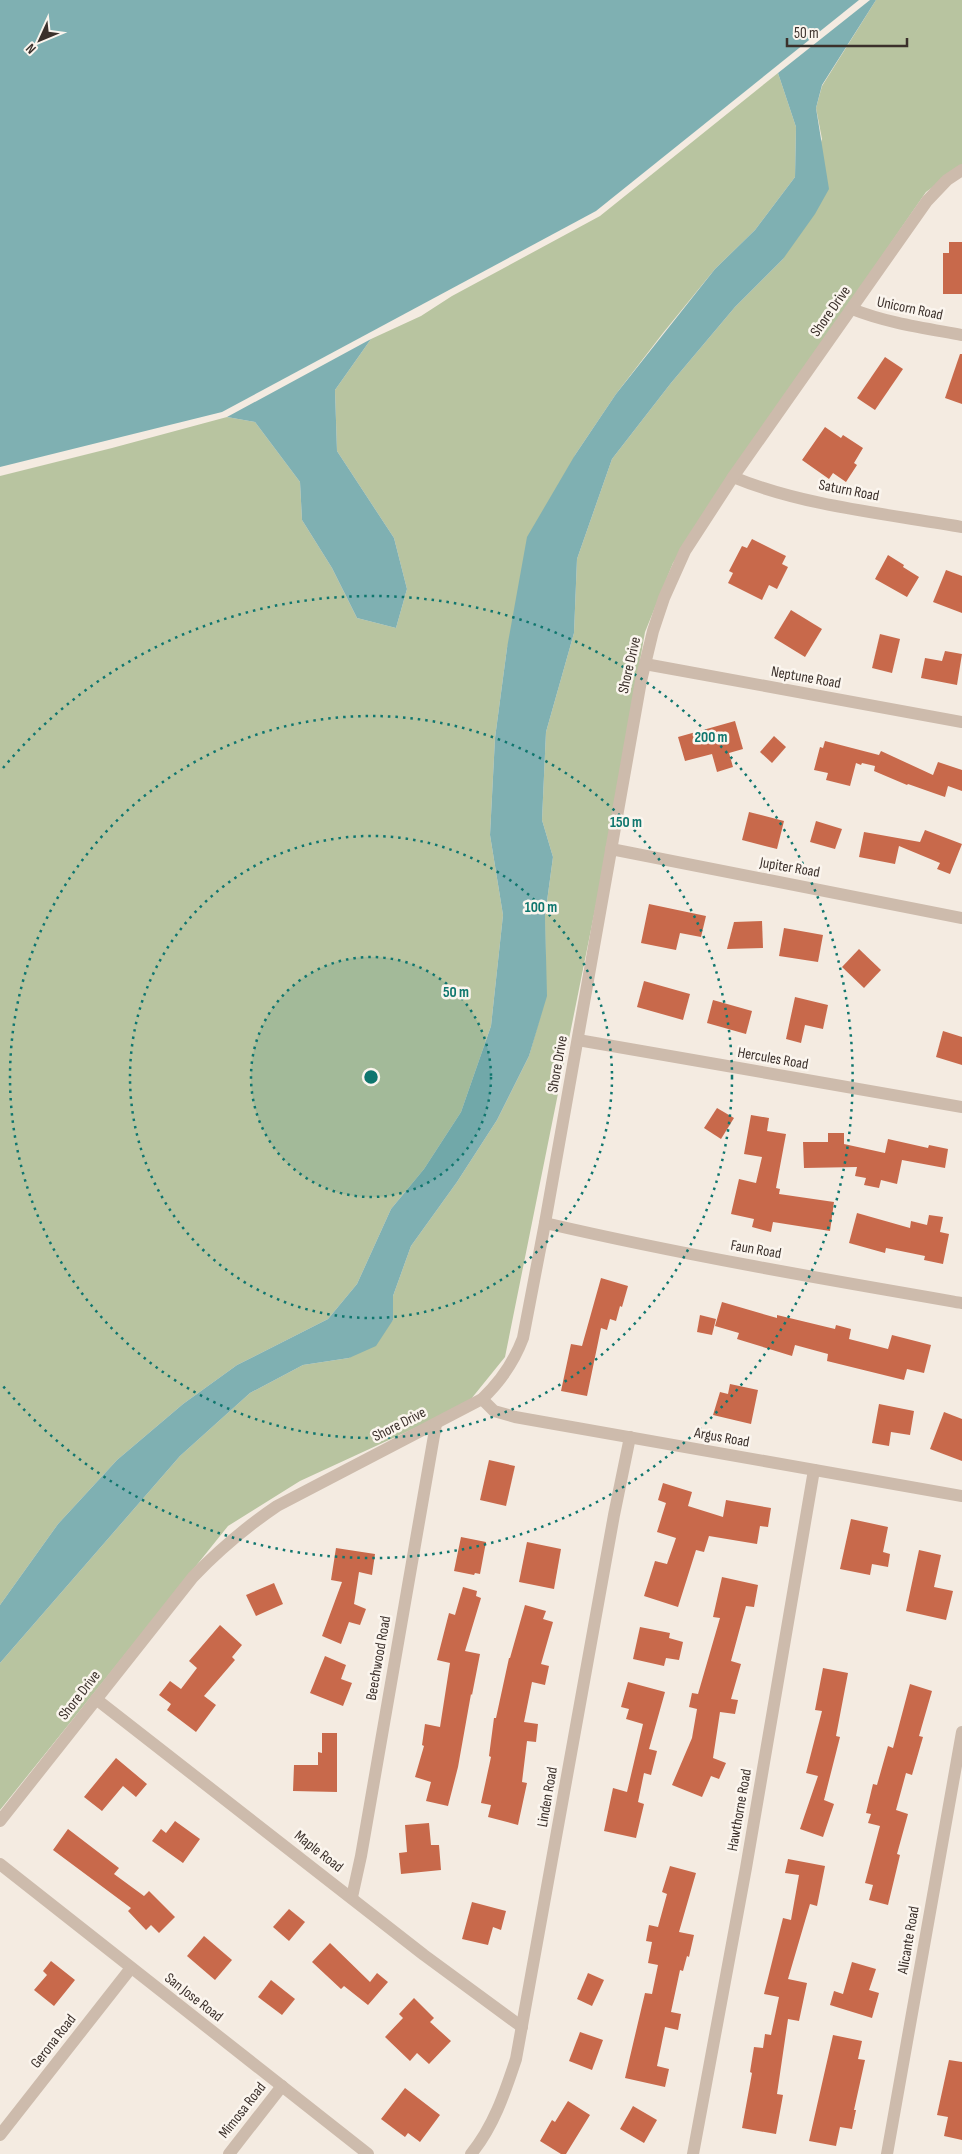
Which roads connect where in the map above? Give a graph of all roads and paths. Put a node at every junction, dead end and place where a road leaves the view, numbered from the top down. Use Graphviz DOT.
graph roads {
  1 [pos="962,170"];
  2 [pos="852,309"];
  3 [pos="962,335"];
  4 [pos="733,476"];
  5 [pos="962,527"];
  6 [pos="645,664"];
  7 [pos="962,722"];
  8 [pos="611,849"];
  9 [pos="962,918"];
  10 [pos="578,1040"];
  11 [pos="962,1107"];
  12 [pos="545,1223"];
  13 [pos="962,1303"];
  14 [pos="482,1399"];
  15 [pos="436,1424"];
  16 [pos="630,1437"];
  17 [pos="814,1470"];
  18 [pos="962,1496"];
  19 [pos="96,1699"];
  20 [pos="962,1732"];
  21 [pos="0,1821"];
  22 [pos="0,1864"];
  23 [pos="352,1897"];
  24 [pos="131,1968"];
  25 [pos="522,2027"];
  26 [pos="282,2086"];
  27 [pos="0,2135"];
  28 [pos="228,2154"];
  29 [pos="368,2154"];
  30 [pos="471,2154"];
  31 [pos="693,2154"];
  32 [pos="887,2154"];
  1 -- 2 [label="street, Shore Drive"];
  2 -- 3 [label="street, Unicorn Road"];
  2 -- 4 [label="street, Shore Drive"];
  4 -- 5 [label="street, Saturn Road"];
  4 -- 6 [label="street, Shore Drive"];
  6 -- 7 [label="street, Neptune Road"];
  6 -- 8 [label="street, Shore Drive"];
  8 -- 9 [label="street, Jupiter Road"];
  8 -- 10 [label="street, Shore Drive"];
  10 -- 11 [label="street, Hercules Road"];
  10 -- 12 [label="street, Shore Drive"];
  12 -- 13 [label="street, Faun Road"];
  12 -- 14 [label="street, Shore Drive"];
  14 -- 15 [label="street, Shore Drive"];
  14 -- 16 [label="street, Argus Road"];
  15 -- 19 [label="street, Shore Drive"];
  15 -- 23 [label="street, Beechwood Road"];
  16 -- 17 [label="street, Argus Road"];
  16 -- 25 [label="street, Linden Road"];
  17 -- 18 [label="street, Argus Road"];
  17 -- 31 [label="street, Hawthorne Road"];
  19 -- 21 [label="street, Shore Drive"];
  19 -- 23 [label="street, Maple Road"];
  20 -- 32 [label="street, Alicante Road"];
  22 -- 24 [label="street, San Jose Road"];
  23 -- 25 [label="street, Maple Road"];
  24 -- 26 [label="street, San Jose Road"];
  24 -- 27 [label="street, Gerona Road"];
  25 -- 30 [label="street, Linden Road"];
  26 -- 28 [label="street, Mimosa Road"];
  26 -- 29 [label="street, San Jose Road"];
}
